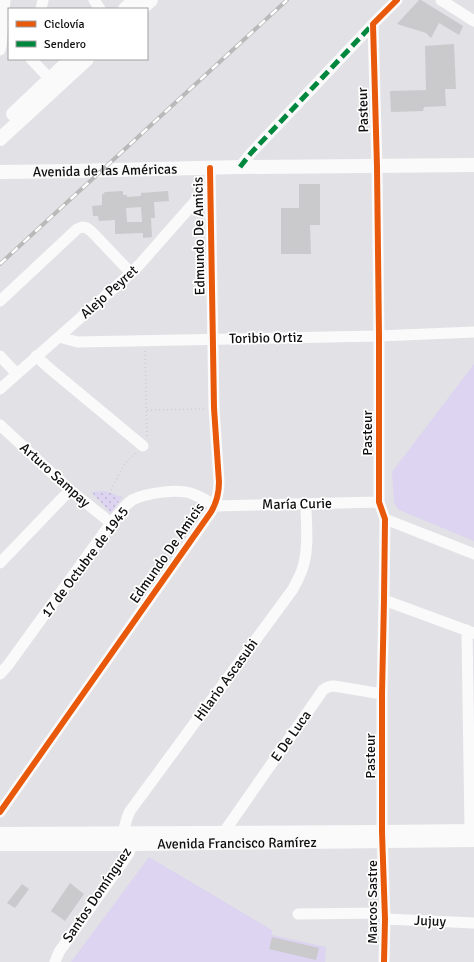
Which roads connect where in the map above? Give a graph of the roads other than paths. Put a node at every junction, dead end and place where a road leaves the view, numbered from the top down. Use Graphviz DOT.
graph roads {
  1 [pos="5,0"];
  2 [pos="135,0"];
  3 [pos="151,0"];
  4 [pos="397,0"];
  5 [pos="441,0"];
  6 [pos="126,8"];
  7 [pos="142,8"];
  8 [pos="474,21"];
  9 [pos="373,24"];
  10 [pos="0,50"];
  11 [pos="32,60"];
  12 [pos="70,60"];
  13 [pos="85,60"];
  14 [pos="50,79"];
  15 [pos="0,126"];
  16 [pos="0,139"];
  17 [pos="474,165"];
  18 [pos="377,166"];
  19 [pos="240,167"];
  20 [pos="210,168"];
  21 [pos="0,172"];
  22 [pos="210,187"];
  23 [pos="131,273"];
  24 [pos="0,301"];
  25 [pos="474,332"];
  26 [pos="379,336"];
  27 [pos="59,337"];
  28 [pos="213,339"];
  29 [pos="0,356"];
  30 [pos="36,356"];
  31 [pos="17,374"];
  32 [pos="0,389"];
  33 [pos="0,425"];
  34 [pos="143,446"];
  35 [pos="70,490"];
  36 [pos="379,502"];
  37 [pos="306,504"];
  38 [pos="215,506"];
  39 [pos="384,519"];
  40 [pos="112,523"];
  41 [pos="474,554"];
  42 [pos="0,563"];
  43 [pos="384,600"];
  44 [pos="471,631"];
  45 [pos="0,674"];
  46 [pos="382,694"];
  47 [pos="0,812"];
  48 [pos="224,832"];
  49 [pos="123,833"];
  50 [pos="146,833"];
  51 [pos="0,834"];
  52 [pos="473,834"];
  53 [pos="383,837"];
  54 [pos="0,844"];
  55 [pos="132,844"];
  56 [pos="298,914"];
  57 [pos="385,916"];
  58 [pos="474,923"];
  59 [pos="55,962"];
  60 [pos="384,962"];
  1 -- 10 [label="street"];
  2 -- 6 [label="main road"];
  3 -- 7 [label="main road"];
  4 -- 9 [label="street"];
  5 -- 8 [label="street"];
  9 -- 18 [label="street, Pasteur"];
  9 -- 19 [label="street"];
  11 -- 14 [label="street"];
  12 -- 14 [label="main road"];
  13 -- 16 [label="main road"];
  14 -- 15 [label="main road"];
  17 -- 18 [label="main road, Avenida de las Américas"];
  18 -- 19 [label="main road, Avenida de las Américas"];
  18 -- 26 [label="street, Pasteur"];
  19 -- 20 [label="main road, Avenida de las Américas"];
  20 -- 21 [label="main road, Avenida de las Américas"];
  20 -- 22 [label="street, Edmundo De Amicis"];
  22 -- 23 [label="street, Alejo Peyret"];
  22 -- 28 [label="street, Edmundo De Amicis"];
  23 -- 24 [label="street"];
  23 -- 27 [label="street, Alejo Peyret"];
  25 -- 26 [label="street, Toribio Ortiz"];
  26 -- 28 [label="street, Toribio Ortiz"];
  26 -- 36 [label="street, Pasteur"];
  27 -- 28 [label="street, Toribio Ortiz"];
  27 -- 30 [label="street, Alejo Peyret"];
  28 -- 38 [label="street, Edmundo De Amicis"];
  29 -- 31 [label="street"];
  30 -- 31 [label="street, Alejo Peyret"];
  30 -- 34 [label="street"];
  31 -- 32 [label="street, Alejo Peyret"];
  33 -- 35 [label="street, Arturo Sampay"];
  35 -- 40 [label="street, Arturo Sampay"];
  35 -- 42 [label="street"];
  36 -- 37 [label="street, María Curie"];
  36 -- 39 [label="street, Pasteur"];
  37 -- 38 [label="street, María Curie"];
  37 -- 49 [label="street, Hilario Ascasubi"];
  38 -- 40 [label="street, 17 de Octubre de 1945"];
  38 -- 47 [label="street, Edmundo De Amicis"];
  39 -- 41 [label="street"];
  39 -- 43 [label="street, Pasteur"];
  40 -- 45 [label="street, 17 de Octubre de 1945"];
  43 -- 44 [label="street"];
  43 -- 46 [label="street, Pasteur"];
  44 -- 52 [label="street"];
  46 -- 48 [label="street, E De Luca"];
  46 -- 53 [label="street, Pasteur"];
  48 -- 50 [label="main road, Avenida Francisco Ramírez"];
  48 -- 53 [label="main road, Avenida Francisco Ramírez"];
  49 -- 50 [label="main road, Avenida Francisco Ramírez"];
  49 -- 51 [label="main road, Avenida Francisco Ramírez"];
  49 -- 55 [label="street"];
  50 -- 55 [label="street, Santos Domínguez"];
  52 -- 53 [label="main road, Avenida Francisco Ramírez"];
  53 -- 55 [label="main road, Avenida Francisco Ramírez"];
  53 -- 57 [label="street, Marcos Sastre"];
  54 -- 55 [label="main road, Avenida Francisco Ramírez"];
  55 -- 59 [label="street, Santos Domínguez"];
  56 -- 57 [label="street, Jujuy"];
  57 -- 58 [label="street, Jujuy"];
  57 -- 60 [label="street, Marcos Sastre"];
}
